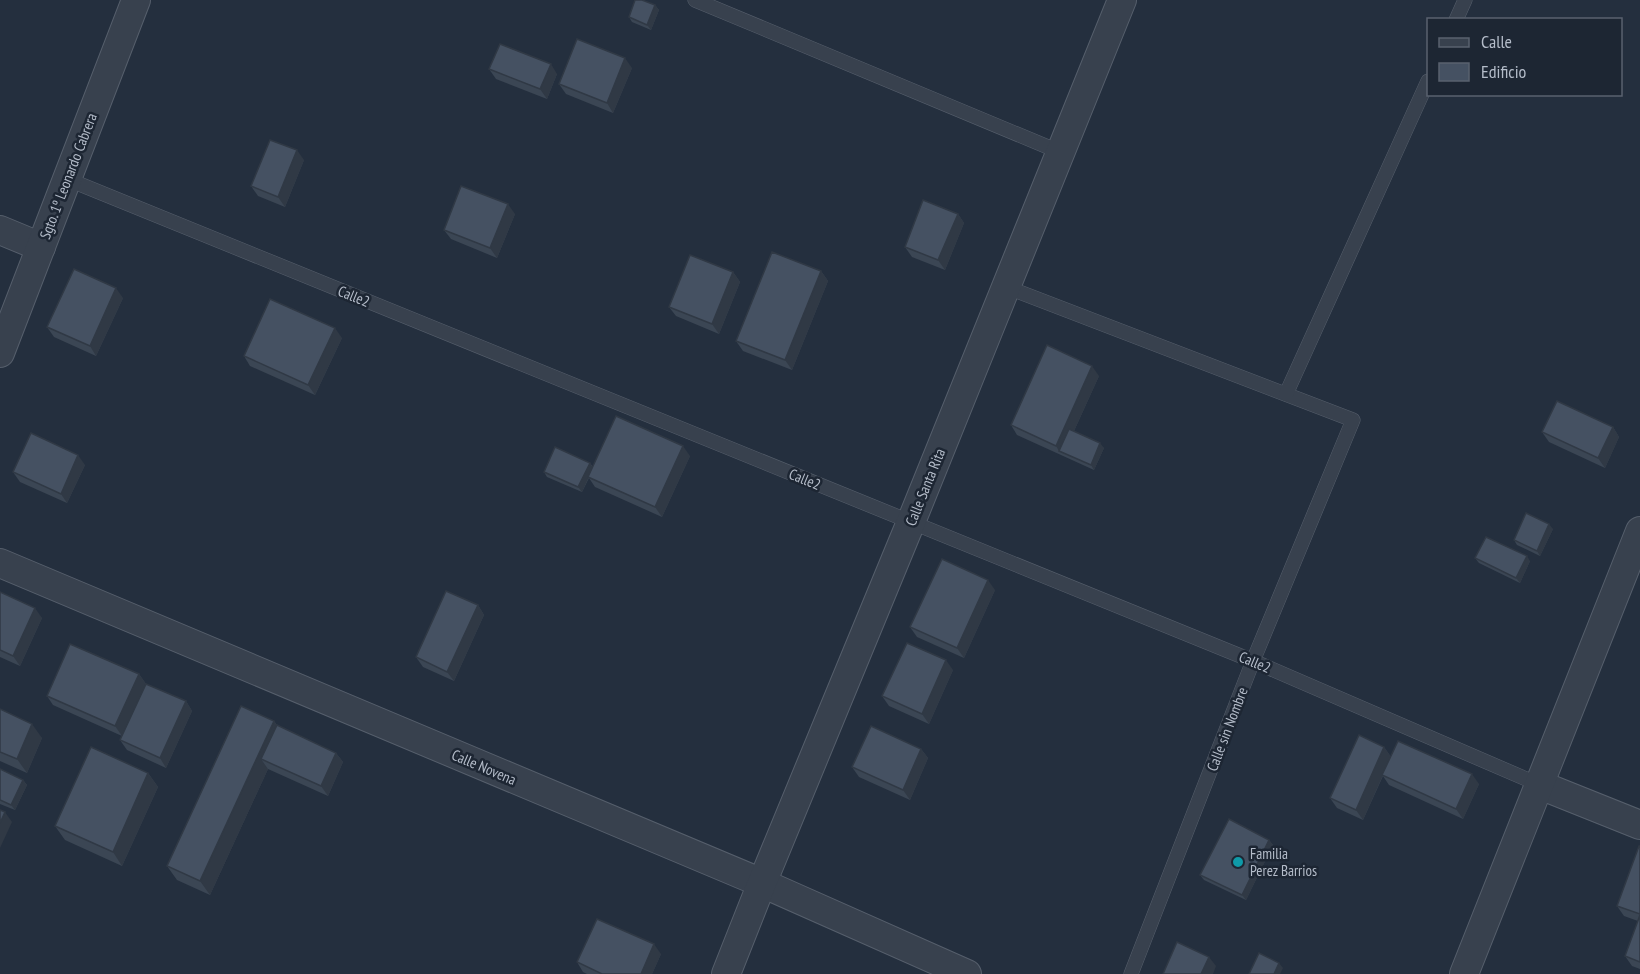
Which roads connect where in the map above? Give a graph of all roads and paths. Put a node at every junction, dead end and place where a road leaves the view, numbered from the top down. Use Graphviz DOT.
graph roads {
  1 [pos="136,0"];
  2 [pos="695,0"];
  3 [pos="1122,0"];
  4 [pos="1465,0"];
  5 [pos="1457,18"];
  6 [pos="1427,83"];
  7 [pos="1060,152"];
  8 [pos="67,179"];
  9 [pos="0,230"];
  10 [pos="41,247"];
  11 [pos="1006,287"];
  12 [pos="0,353"];
  13 [pos="1286,394"];
  14 [pos="911,522"];
  15 [pos="1640,531"];
  16 [pos="0,562"];
  17 [pos="1253,661"];
  18 [pos="1539,785"];
  19 [pos="1640,825"];
  20 [pos="762,883"];
  21 [pos="726,974"];
  22 [pos="968,974"];
  23 [pos="1131,974"];
  24 [pos="1464,974"];
  1 -- 8 [label="street, Sgto. 1º Leonardo Cabrera"];
  2 -- 7 [label="lane"];
  3 -- 7 [label="street, Calle Santa Rita"];
  4 -- 5 [label="lane"];
  6 -- 13 [label="lane"];
  7 -- 11 [label="street, Calle Santa Rita"];
  8 -- 10 [label="street, Sgto. 1º Leonardo Cabrera"];
  8 -- 14 [label="lane, Calle2"];
  9 -- 10 [label="street"];
  10 -- 12 [label="street, Sgto. 1º Leonardo Cabrera"];
  11 -- 13 [label="lane"];
  11 -- 14 [label="street, Calle Santa Rita"];
  13 -- 17 [label="lane, Calle sin Nombre"];
  14 -- 17 [label="lane, Calle2"];
  14 -- 20 [label="street, Calle Santa Rita"];
  15 -- 18 [label="street"];
  16 -- 20 [label="street, Calle Novena"];
  17 -- 18 [label="lane, Calle2"];
  17 -- 23 [label="lane, Calle sin Nombre"];
  18 -- 19 [label="street"];
  18 -- 24 [label="street"];
  20 -- 21 [label="street, Calle Santa Rita"];
  20 -- 22 [label="street, Calle Novena"];
}
